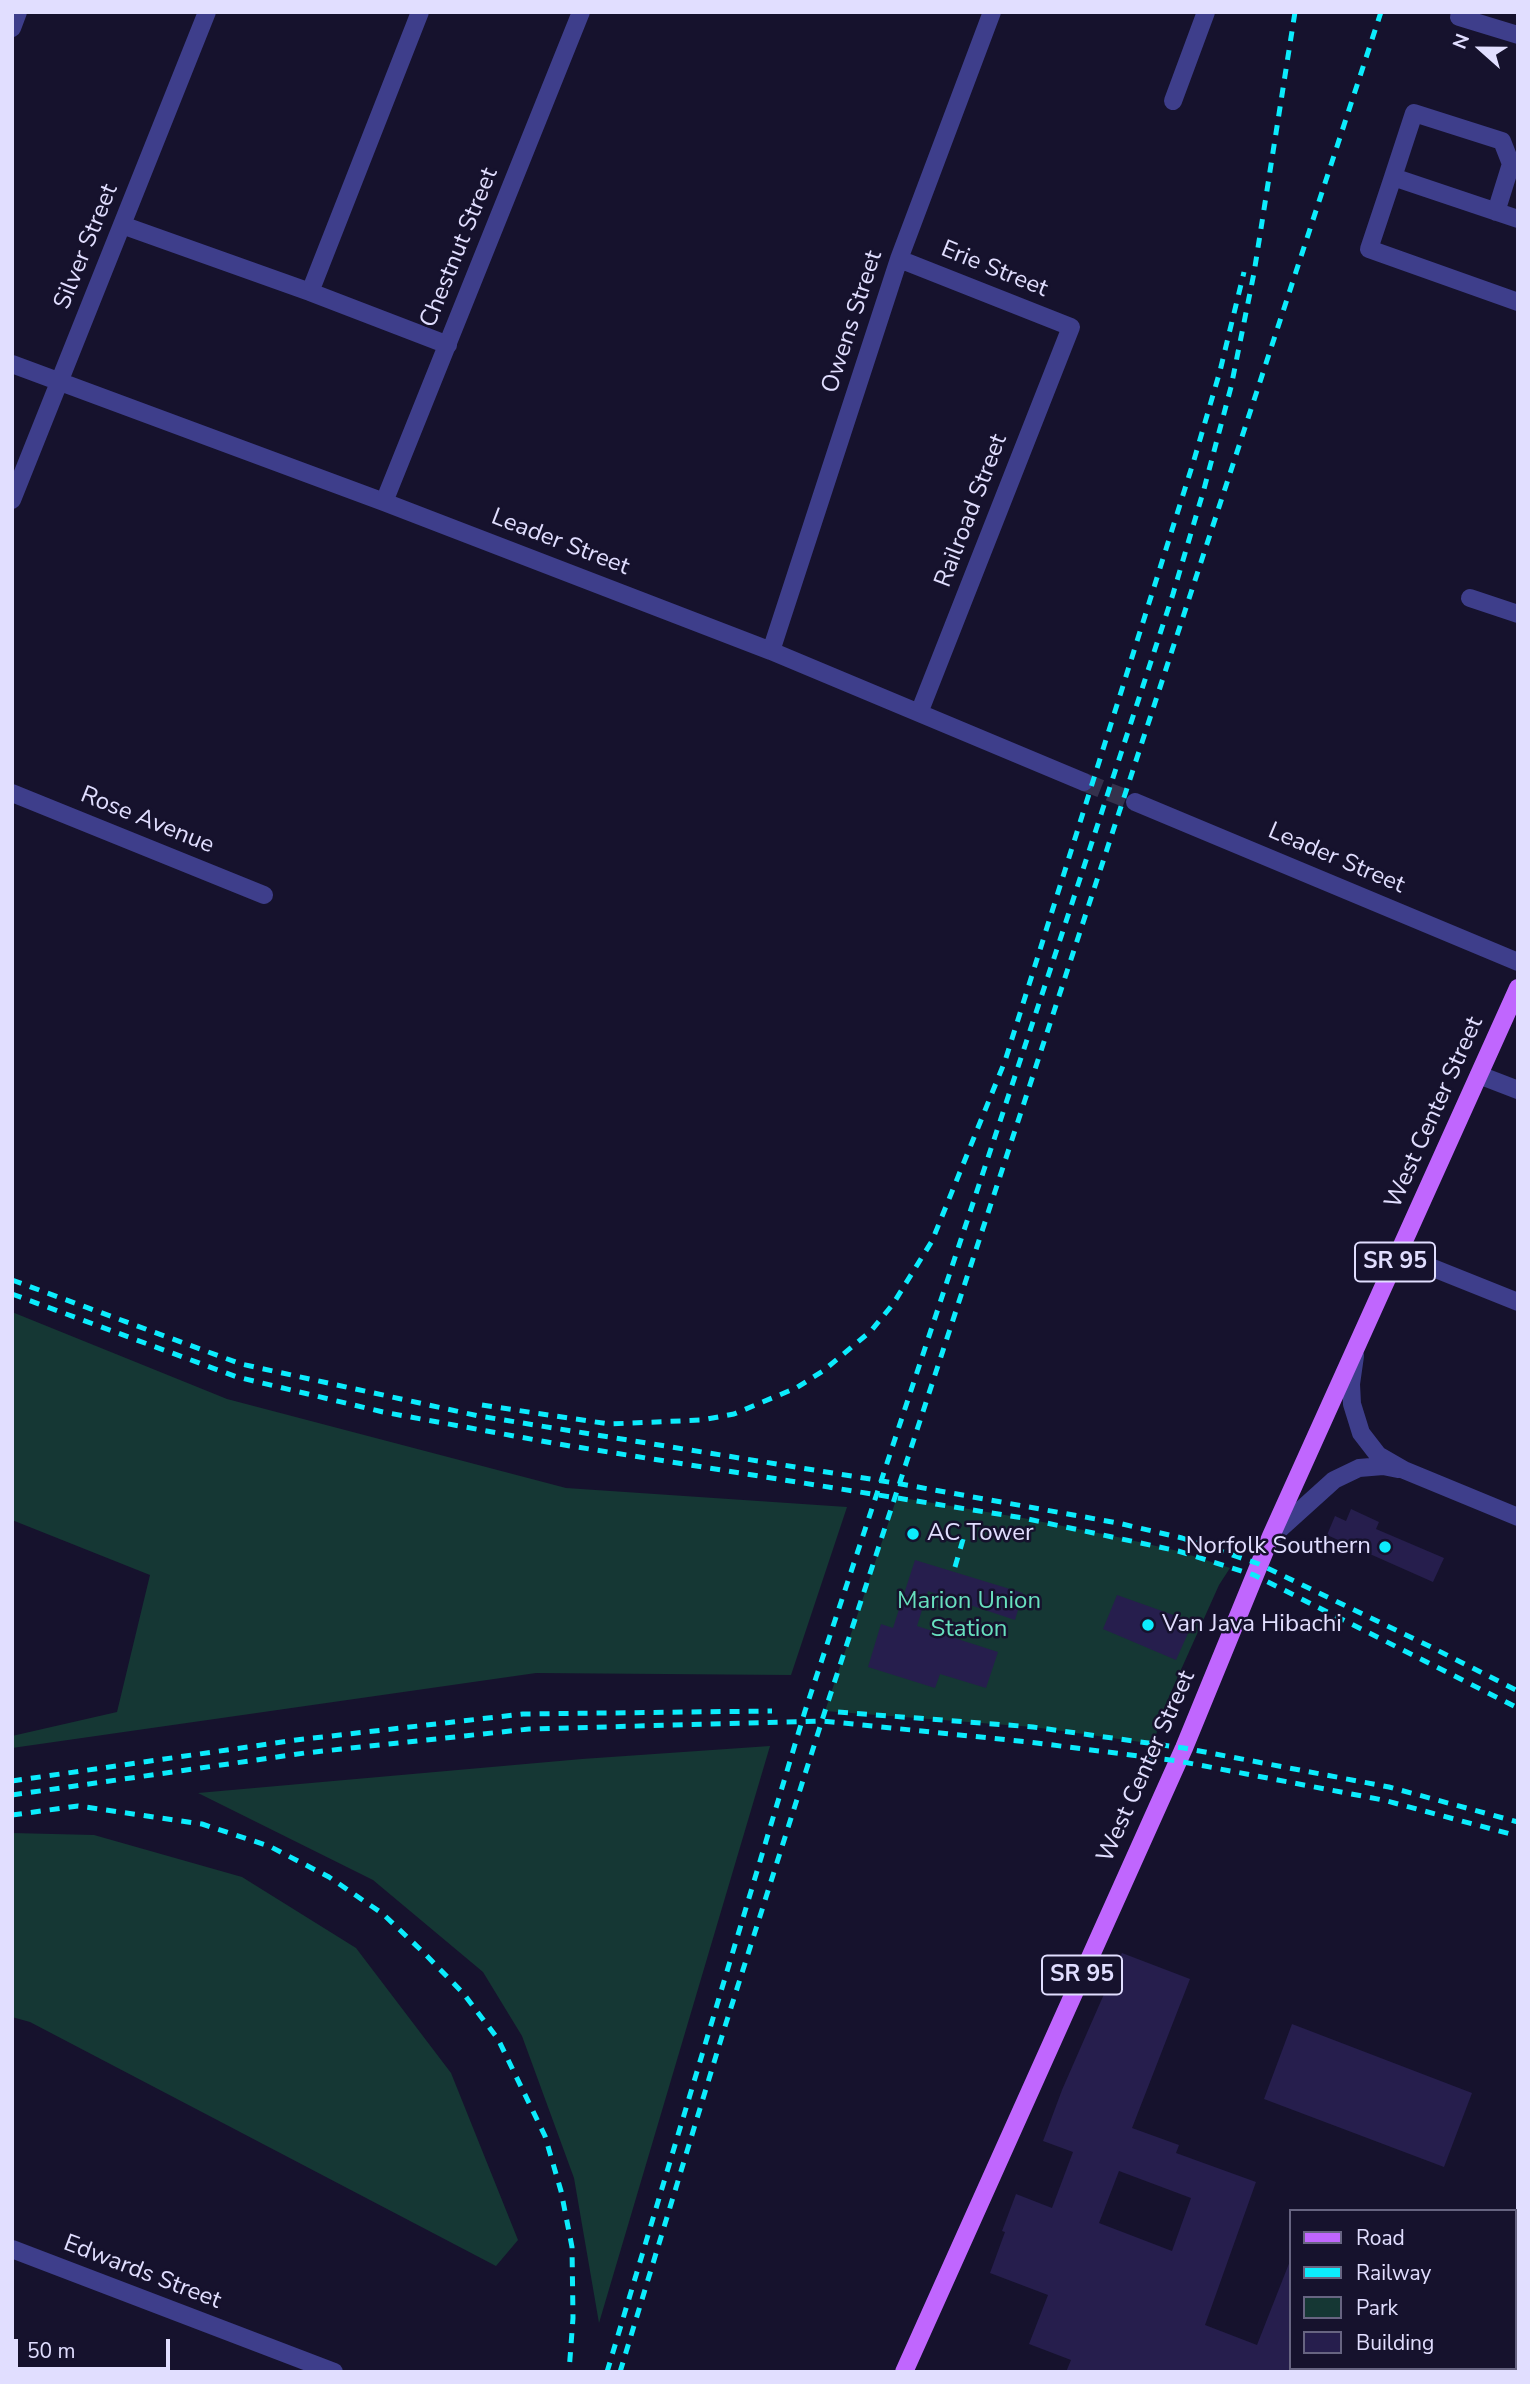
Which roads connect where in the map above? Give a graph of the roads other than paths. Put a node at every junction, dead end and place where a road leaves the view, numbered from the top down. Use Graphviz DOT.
graph roads {
  1 [pos="19,12"];
  2 [pos="207,12"];
  3 [pos="420,12"];
  4 [pos="581,12"];
  5 [pos="992,12"];
  6 [pos="1206,12"];
  7 [pos="1459,17"];
  8 [pos="12,28"];
  9 [pos="1518,35"];
  10 [pos="1173,101"];
  11 [pos="1393,177"];
  12 [pos="1496,212"];
  13 [pos="1518,219"];
  14 [pos="122,225"];
  15 [pos="899,259"];
  16 [pos="310,292"];
  17 [pos="1518,302"];
  18 [pos="1071,327"];
  19 [pos="448,345"];
  20 [pos="12,364"];
  21 [pos="59,382"];
  22 [pos="12,500"];
  23 [pos="384,502"];
  24 [pos="1471,598"];
  25 [pos="1518,614"];
  26 [pos="771,651"];
  27 [pos="919,713"];
  28 [pos="1084,782"];
  29 [pos="12,793"];
  30 [pos="1135,802"];
  31 [pos="264,895"];
  32 [pos="1518,962"];
  33 [pos="1518,988"];
  34 [pos="1479,1075"];
  35 [pos="1518,1090"];
  36 [pos="1398,1254"];
  37 [pos="1518,1302"];
  38 [pos="1356,1349"];
  39 [pos="1404,1470"];
  40 [pos="1518,1517"];
  41 [pos="1271,1536"];
  42 [pos="12,2249"];
  43 [pos="334,2372"];
  44 [pos="904,2372"];
  1 -- 8 [label="street"];
  2 -- 14 [label="street, Silver Street"];
  3 -- 16 [label="street"];
  4 -- 19 [label="street, Chestnut Street"];
  5 -- 15 [label="street, Owens Street"];
  6 -- 10 [label="street"];
  7 -- 9 [label="street"];
  11 -- 12 [label="street"];
  11 -- 12 [label="street"];
  11 -- 17 [label="street"];
  12 -- 13 [label="street"];
  14 -- 16 [label="street"];
  14 -- 21 [label="street, Silver Street"];
  15 -- 18 [label="street, Erie Street"];
  15 -- 26 [label="street, Owens Street"];
  16 -- 19 [label="street"];
  18 -- 27 [label="street, Railroad Street"];
  19 -- 23 [label="street, Chestnut Street"];
  20 -- 21 [label="street, Leader Street"];
  21 -- 22 [label="street, Silver Street"];
  21 -- 23 [label="street, Leader Street"];
  23 -- 26 [label="street, Leader Street"];
  24 -- 25 [label="street"];
  26 -- 27 [label="street, Leader Street"];
  27 -- 28 [label="street, Leader Street"];
  29 -- 31 [label="street, Rose Avenue"];
  30 -- 32 [label="street, Leader Street"];
  33 -- 34 [label="main road, West Center Street / SR 95"];
  34 -- 35 [label="street"];
  34 -- 36 [label="main road, West Center Street / SR 95"];
  36 -- 37 [label="street"];
  36 -- 38 [label="main road, West Center Street / SR 95"];
  38 -- 39 [label="street"];
  38 -- 41 [label="main road, West Center Street / SR 95"];
  39 -- 40 [label="street"];
  39 -- 41 [label="street"];
  41 -- 44 [label="main road, West Center Street / SR 95"];
  42 -- 43 [label="street, Edwards Street"];
}
